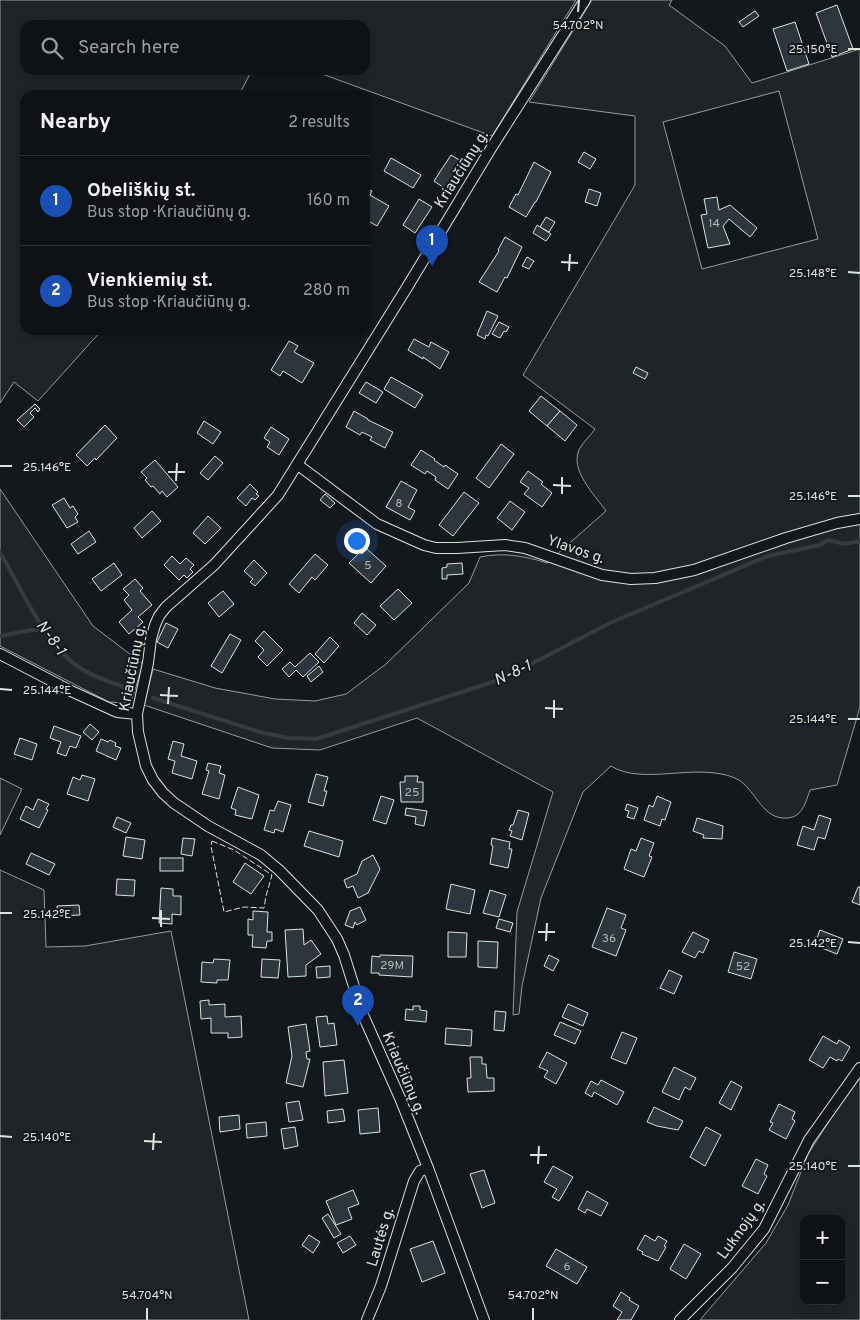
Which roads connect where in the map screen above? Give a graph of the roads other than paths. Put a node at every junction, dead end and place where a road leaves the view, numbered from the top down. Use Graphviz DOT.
graph roads {
  1 [pos="585,0"];
  2 [pos="298,465"];
  3 [pos="860,519"];
  4 [pos="0,654"];
  5 [pos="137,714"];
  6 [pos="860,1068"];
  7 [pos="428,1168"];
  8 [pos="367,1320"];
  9 [pos="484,1320"];
  10 [pos="680,1320"];
  1 -- 2 [label="street, Kriaučiūnų g."];
  2 -- 3 [label="street, Ylavos g."];
  2 -- 5 [label="street, Kriaučiūnų g."];
  4 -- 5 [label="street"];
  5 -- 7 [label="street, Kriaučiūnų g."];
  6 -- 10 [label="street, Luknojų g."];
  7 -- 8 [label="street, Lautės g."];
  7 -- 9 [label="street, Kriaučiūnų g."];
}
